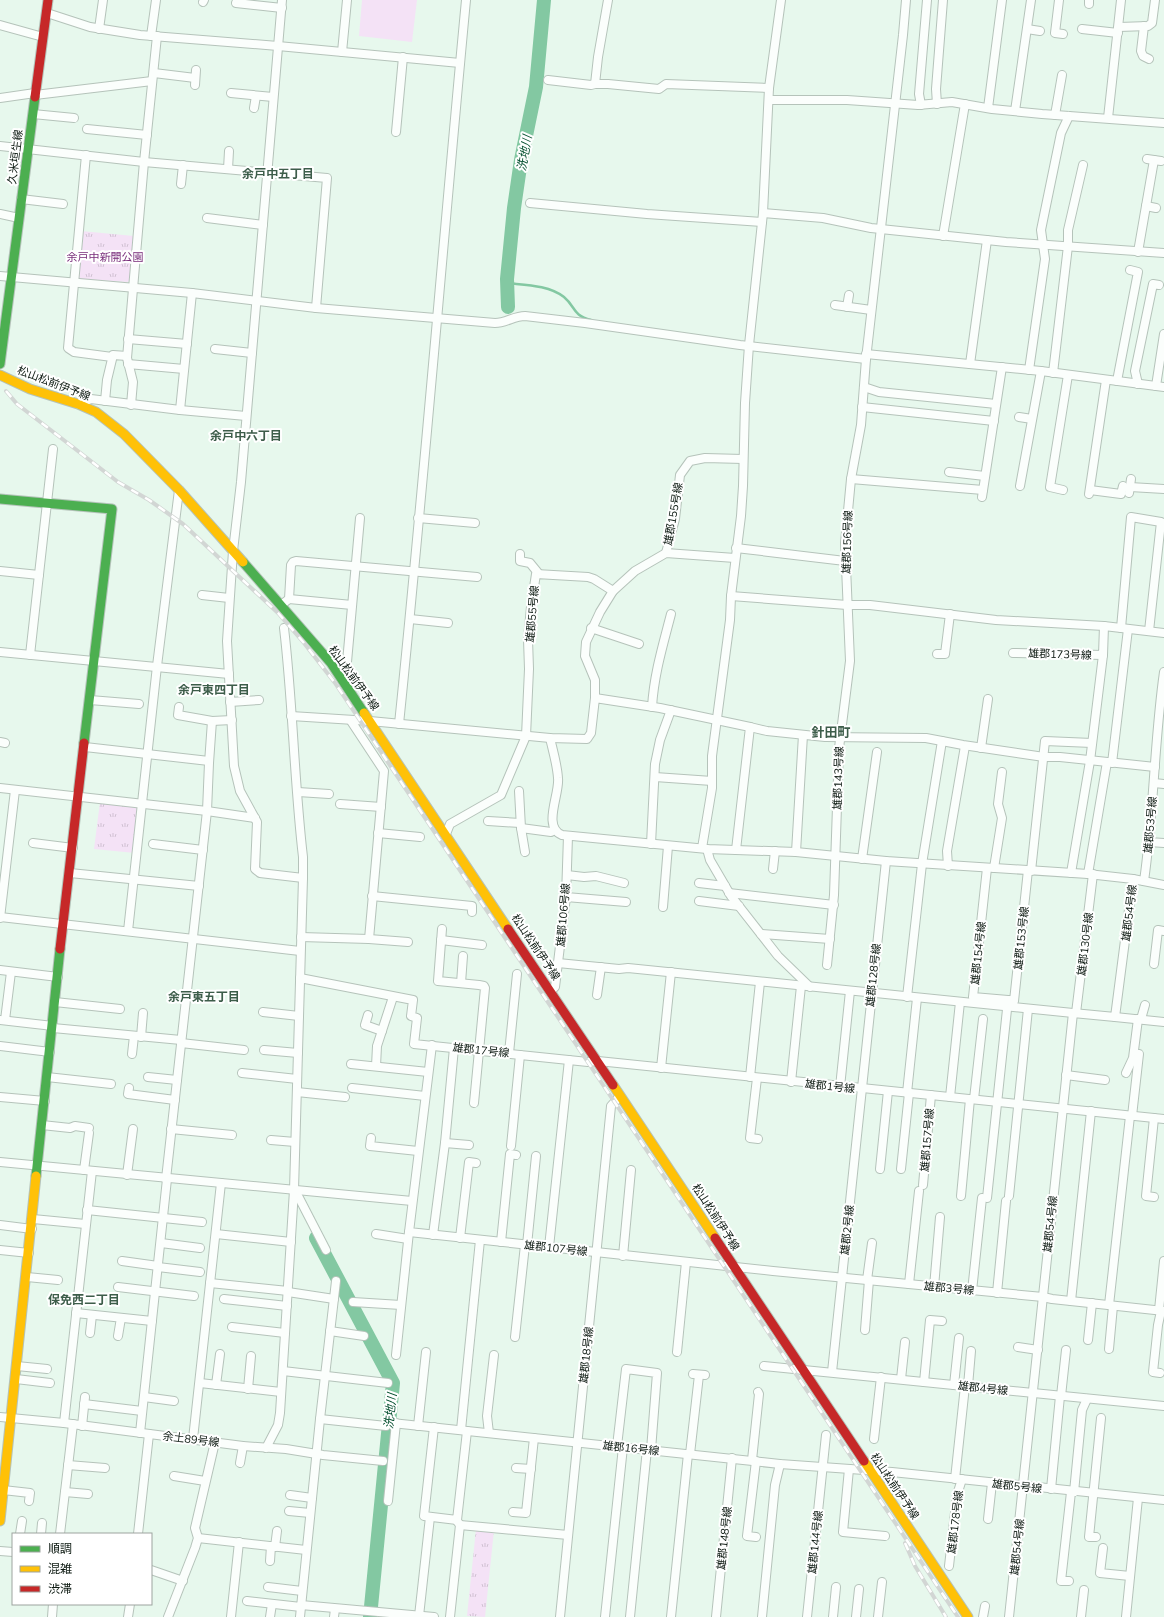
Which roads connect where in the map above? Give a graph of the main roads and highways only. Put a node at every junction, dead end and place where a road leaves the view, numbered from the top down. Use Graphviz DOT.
graph roads {
  1 [pos="48,0"];
  2 [pos="0,364"];
  3 [pos="0,375"];
  4 [pos="0,499"];
  5 [pos="0,1520"];
  6 [pos="968,1617"];
  1 -- 2 [label="main road, 久米垣生線"];
  3 -- 6 [label="main road, 松山松前伊予線"];
  4 -- 5 [label="main road"];
}
